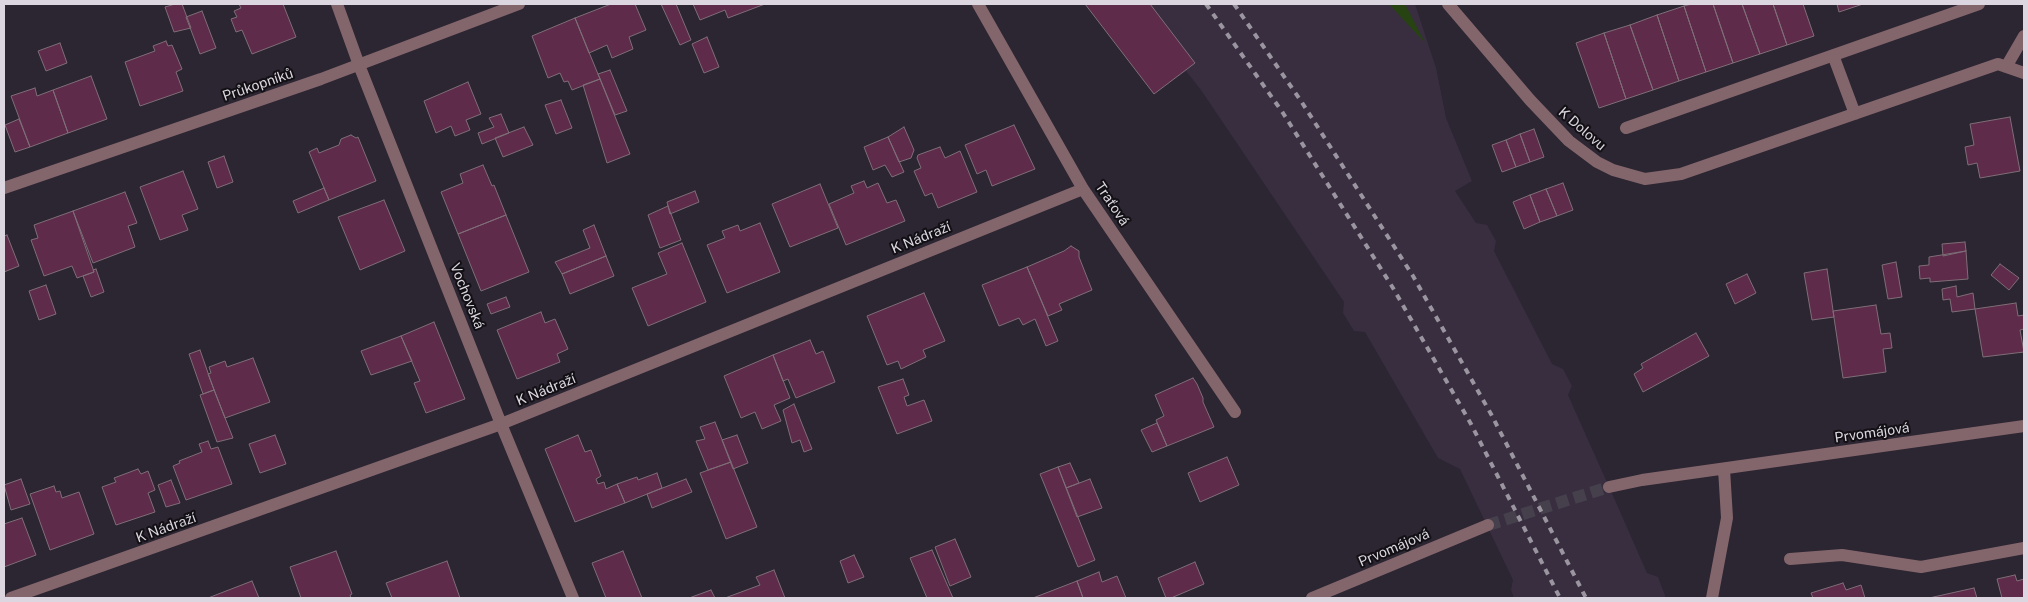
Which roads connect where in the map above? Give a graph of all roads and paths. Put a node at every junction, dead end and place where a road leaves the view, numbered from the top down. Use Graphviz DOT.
graph roads {
  1 [pos="336,4"];
  2 [pos="519,4"];
  3 [pos="978,4"];
  4 [pos="1448,4"];
  5 [pos="1979,4"];
  6 [pos="2024,36"];
  7 [pos="1832,55"];
  8 [pos="359,65"];
  9 [pos="2006,67"];
  10 [pos="2024,73"];
  11 [pos="1855,114"];
  12 [pos="1626,128"];
  13 [pos="4,188"];
  14 [pos="1083,189"];
  15 [pos="1235,412"];
  16 [pos="501,424"];
  17 [pos="2024,426"];
  18 [pos="1724,469"];
  19 [pos="1609,488"];
  20 [pos="1488,525"];
  21 [pos="2024,548"];
  22 [pos="1790,559"];
  23 [pos="11,598"];
  24 [pos="573,598"];
  25 [pos="1312,598"];
  26 [pos="1712,598"];
  1 -- 8 [label="street, Vochovská"];
  2 -- 8 [label="street, Průkopníků"];
  3 -- 14 [label="street, Traťová"];
  4 -- 11 [label="street, K Dolovu"];
  5 -- 7 [label="street"];
  6 -- 9 [label="street"];
  7 -- 11 [label="street"];
  7 -- 12 [label="street"];
  8 -- 13 [label="street, Průkopníků"];
  8 -- 16 [label="street, Vochovská"];
  9 -- 10 [label="street, K Dolovu"];
  9 -- 11 [label="street, K Dolovu"];
  14 -- 15 [label="street, Traťová"];
  14 -- 16 [label="street, K Nádraží"];
  16 -- 23 [label="street, K Nádraží"];
  16 -- 24 [label="street, Vochovská"];
  17 -- 18 [label="street, Prvomájová"];
  18 -- 19 [label="street, Prvomájová"];
  18 -- 26 [label="street"];
  20 -- 25 [label="street, Prvomájová"];
  21 -- 22 [label="street"];
}
